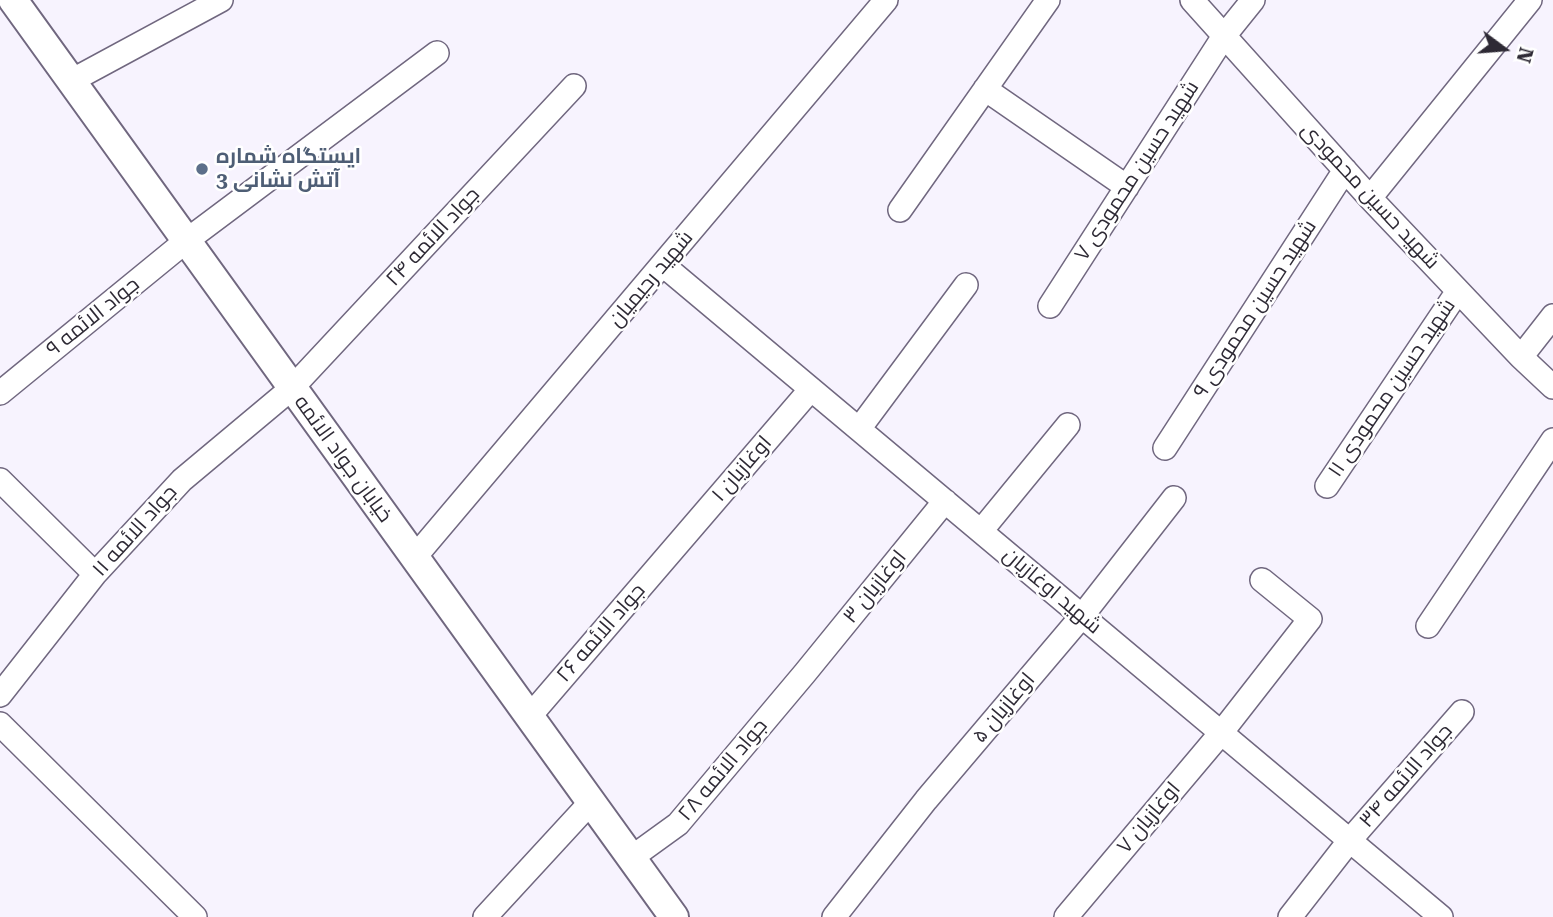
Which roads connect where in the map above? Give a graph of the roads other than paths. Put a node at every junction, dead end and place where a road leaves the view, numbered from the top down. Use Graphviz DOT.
graph roads {
  1 [pos="13,0"];
  2 [pos="220,0"];
  3 [pos="886,0"];
  4 [pos="1048,0"];
  5 [pos="1192,0"];
  6 [pos="1253,0"];
  7 [pos="1530,0"];
  8 [pos="1224,36"];
  9 [pos="437,53"];
  10 [pos="71,81"];
  11 [pos="574,86"];
  12 [pos="985,89"];
  13 [pos="1345,170"];
  14 [pos="1127,187"];
  15 [pos="1370,198"];
  16 [pos="900,210"];
  17 [pos="186,240"];
  18 [pos="663,265"];
  19 [pos="966,285"];
  20 [pos="1458,291"];
  21 [pos="1050,306"];
  22 [pos="1553,316"];
  23 [pos="1521,357"];
  24 [pos="1553,387"];
  25 [pos="292,388"];
  26 [pos="811,389"];
  27 [pos="0,393"];
  28 [pos="1068,425"];
  29 [pos="859,429"];
  30 [pos="1553,440"];
  31 [pos="1165,448"];
  32 [pos="0,480"];
  33 [pos="1327,485"];
  34 [pos="1174,498"];
  35 [pos="945,501"];
  36 [pos="981,531"];
  37 [pos="673,549"];
  38 [pos="414,558"];
  39 [pos="95,574"];
  40 [pos="1262,580"];
  41 [pos="1082,616"];
  42 [pos="1428,626"];
  43 [pos="805,673"];
  44 [pos="0,695"];
  45 [pos="1462,712"];
  46 [pos="529,717"];
  47 [pos="0,724"];
  48 [pos="1221,733"];
  49 [pos="591,802"];
  50 [pos="1350,840"];
  51 [pos="631,858"];
  52 [pos="1071,910"];
  53 [pos="195,917"];
  54 [pos="485,917"];
  55 [pos="674,917"];
  56 [pos="834,917"];
  57 [pos="1290,917"];
  58 [pos="1441,917"];
  1 -- 10 [label="street, خیابان جواد الائمه"];
  2 -- 10 [label="street"];
  3 -- 18 [label="street, شهید رحیمیان"];
  4 -- 12 [label="street"];
  5 -- 8 [label="street, شهید حسین محمودی"];
  6 -- 8 [label="street, شهید حسین محمودی ۷"];
  7 -- 15 [label="street"];
  8 -- 13 [label="street, شهید حسین محمودی"];
  8 -- 14 [label="street, شهید حسین محمودی ۷"];
  9 -- 17 [label="street, جواد الائمه ۹"];
  10 -- 17 [label="street, خیابان جواد الائمه"];
  11 -- 25 [label="street, جواد الائمه ۲۴"];
  12 -- 14 [label="street"];
  12 -- 16 [label="street"];
  13 -- 15 [label="street, شهید حسین محمودی"];
  13 -- 31 [label="street, شهید حسین محمودی ۹"];
  14 -- 21 [label="street, شهید حسین محمودی ۷"];
  15 -- 20 [label="street, شهید حسین محمودی"];
  17 -- 25 [label="street, خیابان جواد الائمه"];
  17 -- 27 [label="street, جواد الائمه ۹"];
  18 -- 26 [label="street, شهید اوغازیان"];
  18 -- 38 [label="street, شهید رحیمیان"];
  19 -- 29 [label="street"];
  20 -- 23 [label="street, شهید حسین محمودی"];
  20 -- 33 [label="street, شهید حسین محمودی ۱۱"];
  22 -- 23 [label="street"];
  23 -- 24 [label="street, شهید حسین محمودی"];
  25 -- 38 [label="street, خیابان جواد الائمه"];
  25 -- 39 [label="street, جواد الائمه ۱۱"];
  26 -- 29 [label="street, شهید اوغازیان"];
  26 -- 37 [label="street, اوغازیان ۱"];
  28 -- 36 [label="street"];
  29 -- 35 [label="street, شهید اوغازیان"];
  30 -- 42 [label="street"];
  32 -- 39 [label="street"];
  34 -- 41 [label="street, اوغازیان ۵"];
  35 -- 36 [label="street, شهید اوغازیان"];
  35 -- 43 [label="street, اوغازیان ۳"];
  36 -- 41 [label="street, شهید اوغازیان"];
  37 -- 46 [label="street, جواد الائمه ۲۶"];
  38 -- 46 [label="street, خیابان جواد الائمه"];
  39 -- 44 [label="street, جواد الائمه ۱۱"];
  40 -- 48 [label="street, اوغازیان ۷"];
  41 -- 48 [label="street, شهید اوغازیان"];
  41 -- 56 [label="street, اوغازیان ۵"];
  43 -- 51 [label="street, جواد الائمه ۲۸"];
  45 -- 50 [label="street, جواد الائمه ۳۴"];
  46 -- 49 [label="street, خیابان جواد الائمه"];
  47 -- 53 [label="street"];
  48 -- 50 [label="street, شهید اوغازیان"];
  48 -- 52 [label="street, اوغازیان ۷"];
  49 -- 51 [label="street, خیابان جواد الائمه"];
  49 -- 54 [label="street"];
  50 -- 57 [label="street, جواد الائمه ۳۴"];
  50 -- 58 [label="street, شهید اوغازیان"];
  51 -- 55 [label="street, خیابان جواد الائمه"];
}
